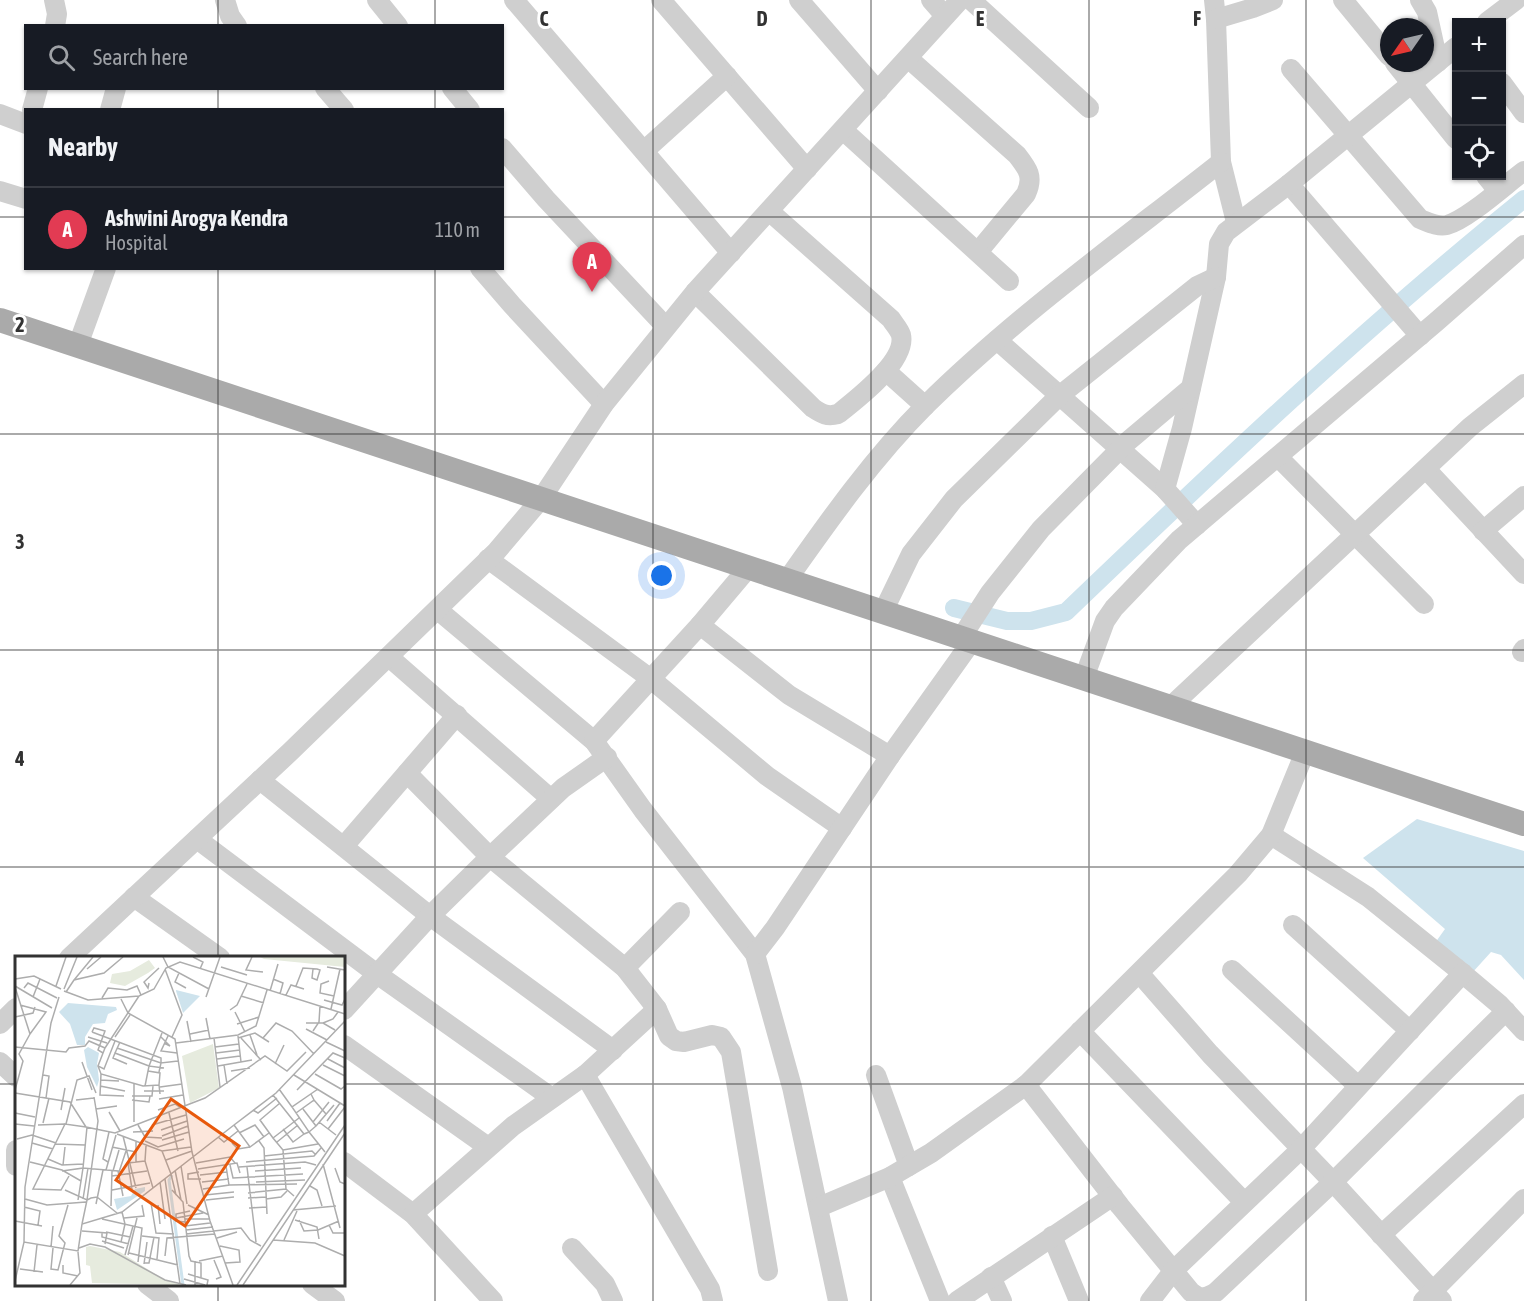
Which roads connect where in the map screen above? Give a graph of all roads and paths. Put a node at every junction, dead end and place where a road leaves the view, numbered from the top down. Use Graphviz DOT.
graph roads {
  1 [pos="54,0"];
  2 [pos="225,0"];
  3 [pos="377,0"];
  4 [pos="514,0"];
  5 [pos="662,0"];
  6 [pos="799,0"];
  7 [pos="931,0"];
  8 [pos="960,0"];
  9 [pos="972,0"];
  10 [pos="1273,0"];
  11 [pos="1343,0"];
  12 [pos="1420,0"];
  13 [pos="1516,0"];
  14 [pos="1215,9"];
  15 [pos="945,16"];
  16 [pos="1492,18"];
  17 [pos="55,24"];
  18 [pos="236,24"];
  19 [pos="396,24"];
  20 [pos="1380,45"];
  21 [pos="1452,50"];
  22 [pos="908,58"];
  23 [pos="1438,62"];
  24 [pos="1291,69"];
  25 [pos="1403,72"];
  26 [pos="727,76"];
  27 [pos="1412,83"];
  28 [pos="1506,88"];
  29 [pos="37,90"];
  30 [pos="115,90"];
  31 [pos="327,90"];
  32 [pos="454,90"];
  33 [pos="878,91"];
  34 [pos="33,108"];
  35 [pos="111,108"];
  36 [pos="343,108"];
  37 [pos="468,108"];
  38 [pos="1089,108"];
  39 [pos="1524,113"];
  40 [pos="0,114"];
  41 [pos="24,123"];
  42 [pos="843,130"];
  43 [pos="1348,134"];
  44 [pos="1452,134"];
  45 [pos="504,150"];
  46 [pos="644,151"];
  47 [pos="1221,162"];
  48 [pos="807,169"];
  49 [pos="1524,171"];
  50 [pos="1492,183"];
  51 [pos="1289,184"];
  52 [pos="0,191"];
  53 [pos="24,198"];
  54 [pos="769,211"];
  55 [pos="1236,222"];
  56 [pos="1524,245"];
  57 [pos="978,252"];
  58 [pos="731,253"];
  59 [pos="105,270"];
  60 [pos="482,270"];
  61 [pos="1216,277"];
  62 [pos="1009,281"];
  63 [pos="695,292"];
  64 [pos="0,320"];
  65 [pos="666,327"];
  66 [pos="1420,336"];
  67 [pos="997,340"];
  68 [pos="78,345"];
  69 [pos="886,371"];
  70 [pos="1524,384"];
  71 [pos="1191,387"];
  72 [pos="1059,396"];
  73 [pos="604,404"];
  74 [pos="925,406"];
  75 [pos="1119,450"];
  76 [pos="1278,457"];
  77 [pos="1426,469"];
  78 [pos="1169,494"];
  79 [pos="1524,496"];
  80 [pos="541,499"];
  81 [pos="1194,521"];
  82 [pos="1483,531"];
  83 [pos="1356,535"];
  84 [pos="488,559"];
  85 [pos="749,567"];
  86 [pos="1524,574"];
  87 [pos="787,580"];
  88 [pos="1424,604"];
  89 [pos="438,610"];
  90 [pos="883,612"];
  91 [pos="700,625"];
  92 [pos="967,639"];
  93 [pos="389,657"];
  94 [pos="1084,678"];
  95 [pos="651,679"];
  96 [pos="1170,707"];
  97 [pos="457,715"];
  98 [pos="594,741"];
  99 [pos="1305,752"];
  100 [pos="890,756"];
  101 [pos="607,757"];
  102 [pos="407,773"];
  103 [pos="261,780"];
  104 [pos="550,800"];
  105 [pos="1524,824"];
  106 [pos="842,828"];
  107 [pos="1271,835"];
  108 [pos="197,839"];
  109 [pos="344,846"];
  110 [pos="490,857"];
  111 [pos="134,897"];
  112 [pos="680,912"];
  113 [pos="430,916"];
  114 [pos="1293,925"];
  115 [pos="755,954"];
  116 [pos="70,956"];
  117 [pos="219,956"];
  118 [pos="625,968"];
  119 [pos="1232,970"];
  120 [pos="1463,973"];
  121 [pos="377,974"];
  122 [pos="1140,974"];
  123 [pos="15,1009"];
  124 [pos="345,1009"];
  125 [pos="657,1009"];
  126 [pos="1506,1011"];
  127 [pos="0,1024"];
  128 [pos="1080,1031"];
  129 [pos="1410,1031"];
  130 [pos="1524,1031"];
  131 [pos="345,1046"];
  132 [pos="613,1050"];
  133 [pos="0,1062"];
  134 [pos="585,1075"];
  135 [pos="876,1075"];
  136 [pos="15,1076"];
  137 [pos="1026,1085"];
  138 [pos="1358,1086"];
  139 [pos="552,1098"];
  140 [pos="1524,1104"];
  141 [pos="488,1148"];
  142 [pos="1300,1150"];
  143 [pos="345,1163"];
  144 [pos="909,1166"];
  145 [pos="890,1177"];
  146 [pos="1333,1182"];
  147 [pos="1113,1196"];
  148 [pos="1524,1199"];
  149 [pos="1244,1202"];
  150 [pos="819,1207"];
  151 [pos="413,1214"];
  152 [pos="1381,1235"];
  153 [pos="1052,1236"];
  154 [pos="572,1248"];
  155 [pos="1174,1270"];
  156 [pos="768,1271"];
  157 [pos="991,1277"];
  158 [pos="315,1286"];
  159 [pos="1433,1298"];
  160 [pos="335,1301"];
  161 [pos="493,1301"];
  162 [pos="613,1301"];
  163 [pos="713,1301"];
  164 [pos="838,1301"];
  165 [pos="940,1301"];
  166 [pos="957,1301"];
  167 [pos="1002,1301"];
  168 [pos="1079,1301"];
  169 [pos="1150,1301"];
  1 -- 17 [label="street"];
  2 -- 18 [label="street"];
  3 -- 19 [label="street"];
  4 -- 46 [label="street"];
  5 -- 26 [label="street"];
  6 -- 33 [label="street"];
  7 -- 15 [label="street"];
  8 -- 15 [label="street"];
  9 -- 38 [label="street"];
  10 -- 14 [label="street"];
  11 -- 20 [label="street"];
  12 -- 23 [label="street"];
  13 -- 16 [label="street"];
  14 -- 47 [label="street"];
  15 -- 22 [label="street"];
  21 -- 23 [label="street"];
  22 -- 33 [label="street"];
  22 -- 57 [label="street"];
  23 -- 27 [label="street"];
  24 -- 43 [label="street"];
  25 -- 27 [label="street"];
  26 -- 46 [label="street"];
  26 -- 48 [label="street"];
  27 -- 43 [label="street"];
  27 -- 44 [label="street"];
  28 -- 39 [label="street"];
  29 -- 34 [label="street"];
  30 -- 35 [label="street"];
  31 -- 36 [label="street"];
  32 -- 37 [label="street"];
  33 -- 42 [label="street"];
  40 -- 41 [label="street"];
  42 -- 48 [label="street"];
  42 -- 57 [label="street"];
  43 -- 50 [label="street"];
  43 -- 51 [label="street"];
  45 -- 65 [label="street"];
  46 -- 58 [label="street"];
  47 -- 55 [label="street"];
  47 -- 67 [label="street"];
  48 -- 54 [label="street"];
  49 -- 50 [label="street"];
  51 -- 55 [label="street"];
  51 -- 66 [label="street"];
  52 -- 53 [label="street"];
  54 -- 58 [label="street"];
  54 -- 69 [label="street"];
  55 -- 61 [label="street"];
  56 -- 66 [label="street"];
  57 -- 62 [label="street"];
  58 -- 63 [label="street"];
  59 -- 68 [label="street"];
  60 -- 73 [label="street"];
  61 -- 71 [label="street"];
  61 -- 72 [label="street"];
  63 -- 65 [label="street"];
  63 -- 69 [label="street"];
  64 -- 68 [label="main road"];
  65 -- 73 [label="street"];
  66 -- 76 [label="street"];
  67 -- 72 [label="street"];
  67 -- 74 [label="street"];
  68 -- 80 [label="main road"];
  69 -- 74 [label="street"];
  70 -- 77 [label="street"];
  71 -- 75 [label="street"];
  71 -- 78 [label="street"];
  72 -- 75 [label="street"];
  72 -- 90 [label="street"];
  73 -- 80 [label="street"];
  74 -- 87 [label="street"];
  75 -- 78 [label="street"];
  75 -- 92 [label="street"];
  76 -- 81 [label="street"];
  76 -- 83 [label="street"];
  77 -- 82 [label="street"];
  77 -- 83 [label="street"];
  78 -- 81 [label="street"];
  79 -- 82 [label="street"];
  80 -- 84 [label="street"];
  80 -- 85 [label="main road"];
  81 -- 94 [label="street"];
  82 -- 86 [label="street"];
  83 -- 88 [label="street"];
  83 -- 96 [label="street"];
  84 -- 89 [label="street"];
  84 -- 95 [label="street"];
  85 -- 87 [label="main road"];
  85 -- 91 [label="street"];
  87 -- 90 [label="main road"];
  89 -- 93 [label="street"];
  89 -- 98 [label="street"];
  90 -- 92 [label="main road"];
  91 -- 95 [label="street"];
  91 -- 100 [label="street"];
  92 -- 94 [label="main road"];
  92 -- 100 [label="street"];
  93 -- 97 [label="street"];
  93 -- 103 [label="street"];
  94 -- 96 [label="main road"];
  95 -- 98 [label="street"];
  95 -- 106 [label="street"];
  96 -- 99 [label="main road"];
  97 -- 102 [label="street"];
  97 -- 104 [label="street"];
  98 -- 101 [label="street"];
  99 -- 105 [label="main road"];
  99 -- 107 [label="street"];
  100 -- 106 [label="street"];
  101 -- 104 [label="street"];
  101 -- 115 [label="street"];
  102 -- 109 [label="street"];
  102 -- 110 [label="street"];
  103 -- 108 [label="street"];
  103 -- 109 [label="street"];
  104 -- 110 [label="street"];
  106 -- 115 [label="street"];
  107 -- 120 [label="street"];
  107 -- 122 [label="street"];
  108 -- 111 [label="street"];
  108 -- 121 [label="street"];
  109 -- 113 [label="street"];
  110 -- 113 [label="street"];
  110 -- 118 [label="street"];
  111 -- 116 [label="street"];
  111 -- 117 [label="street"];
  112 -- 118 [label="street"];
  113 -- 121 [label="street"];
  113 -- 132 [label="street"];
  114 -- 129 [label="street"];
  115 -- 150 [label="street"];
  118 -- 125 [label="street"];
  119 -- 138 [label="street"];
  120 -- 126 [label="street"];
  120 -- 129 [label="street"];
  121 -- 124 [label="street"];
  121 -- 139 [label="street"];
  122 -- 128 [label="street"];
  122 -- 142 [label="street"];
  123 -- 127 [label="street"];
  125 -- 132 [label="street"];
  125 -- 156 [label="street"];
  126 -- 130 [label="street"];
  126 -- 146 [label="street"];
  128 -- 137 [label="street"];
  128 -- 149 [label="street"];
  129 -- 138 [label="street"];
  131 -- 141 [label="street"];
  132 -- 134 [label="street"];
  133 -- 136 [label="street"];
  134 -- 139 [label="street"];
  134 -- 163 [label="street"];
  135 -- 144 [label="street"];
  137 -- 144 [label="street"];
  137 -- 147 [label="street"];
  138 -- 142 [label="street"];
  139 -- 141 [label="street"];
  140 -- 152 [label="street"];
  141 -- 151 [label="street"];
  142 -- 146 [label="street"];
  142 -- 149 [label="street"];
  143 -- 151 [label="street"];
  144 -- 145 [label="street"];
  145 -- 150 [label="street"];
  145 -- 165 [label="street"];
  146 -- 152 [label="street"];
  146 -- 155 [label="street"];
  147 -- 153 [label="street"];
  147 -- 155 [label="street"];
  148 -- 159 [label="street"];
  149 -- 155 [label="street"];
  150 -- 164 [label="street"];
  151 -- 161 [label="street"];
  152 -- 159 [label="street"];
  153 -- 157 [label="street"];
  153 -- 168 [label="street"];
  154 -- 162 [label="street"];
  155 -- 169 [label="street"];
  157 -- 166 [label="street"];
  157 -- 167 [label="street"];
  158 -- 160 [label="street"];
}
